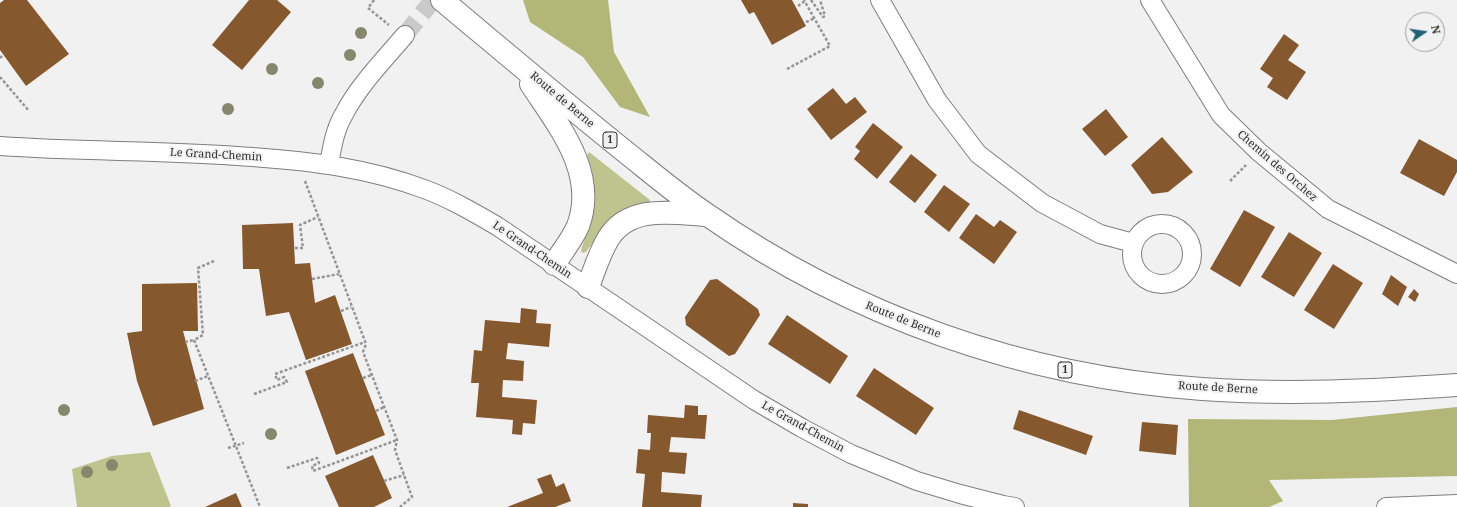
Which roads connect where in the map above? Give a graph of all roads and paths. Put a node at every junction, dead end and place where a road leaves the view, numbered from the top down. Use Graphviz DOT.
graph roads {
  1 [pos="374,0"];
  2 [pos="442,0"];
  3 [pos="811,0"];
  4 [pos="820,0"];
  5 [pos="880,0"];
  6 [pos="1150,0"];
  7 [pos="805,1"];
  8 [pos="798,6"];
  9 [pos="815,18"];
  10 [pos="806,22"];
  11 [pos="399,32"];
  12 [pos="4,55"];
  13 [pos="0,58"];
  14 [pos="516,62"];
  15 [pos="787,69"];
  16 [pos="0,77"];
  17 [pos="29,111"];
  18 [pos="0,146"];
  19 [pos="329,164"];
  20 [pos="305,181"];
  21 [pos="707,215"];
  22 [pos="318,217"];
  23 [pos="1133,243"];
  24 [pos="294,248"];
  25 [pos="214,261"];
  26 [pos="554,264"];
  27 [pos="339,274"];
  28 [pos="1457,274"];
  29 [pos="312,279"];
  30 [pos="588,287"];
  31 [pos="351,307"];
  32 [pos="341,311"];
  33 [pos="194,340"];
  34 [pos="185,342"];
  35 [pos="365,342"];
  36 [pos="372,375"];
  37 [pos="208,376"];
  38 [pos="363,378"];
  39 [pos="195,381"];
  40 [pos="1457,385"];
  41 [pos="254,394"];
  42 [pos="384,407"];
  43 [pos="376,411"];
  44 [pos="396,440"];
  45 [pos="244,443"];
  46 [pos="236,446"];
  47 [pos="228,448"];
  48 [pos="287,468"];
  49 [pos="404,475"];
  50 [pos="384,481"];
  51 [pos="1457,504"];
  52 [pos="260,507"];
  53 [pos="400,507"];
  54 [pos="1015,507"];
  55 [pos="1386,507"];
  1 -- 11 [label="path"];
  2 -- 14 [label="main road, Route de Berne / 1"];
  3 -- 4 [label="path"];
  5 -- 23 [label="street"];
  6 -- 28 [label="street, Chemin des Orchez"];
  7 -- 8 [label="path"];
  7 -- 9 [label="path"];
  9 -- 10 [label="path"];
  9 -- 15 [label="path"];
  11 -- 19 [label="street"];
  12 -- 13 [label="path"];
  14 -- 21 [label="main road, Route de Berne / 1"];
  14 -- 26 [label="main road"];
  16 -- 17 [label="path"];
  18 -- 19 [label="street, Le Grand-Chemin"];
  19 -- 26 [label="street, Le Grand-Chemin"];
  20 -- 22 [label="path"];
  21 -- 30 [label="main road"];
  21 -- 40 [label="main road, Route de Berne / 1"];
  22 -- 24 [label="path"];
  22 -- 27 [label="path"];
  25 -- 33 [label="path"];
  26 -- 30 [label="street, Le Grand-Chemin"];
  27 -- 29 [label="path"];
  27 -- 31 [label="path"];
  30 -- 54 [label="street, Le Grand-Chemin"];
  31 -- 32 [label="path"];
  31 -- 35 [label="path"];
  33 -- 34 [label="path"];
  33 -- 37 [label="path"];
  35 -- 36 [label="path"];
  35 -- 41 [label="path"];
  36 -- 38 [label="path"];
  36 -- 42 [label="path"];
  37 -- 39 [label="path"];
  37 -- 46 [label="path"];
  42 -- 43 [label="path"];
  42 -- 44 [label="path"];
  44 -- 48 [label="path"];
  44 -- 49 [label="path"];
  45 -- 46 [label="path"];
  46 -- 47 [label="path"];
  46 -- 52 [label="path"];
  49 -- 50 [label="path"];
  49 -- 53 [label="path"];
  51 -- 55 [label="street"];
}
